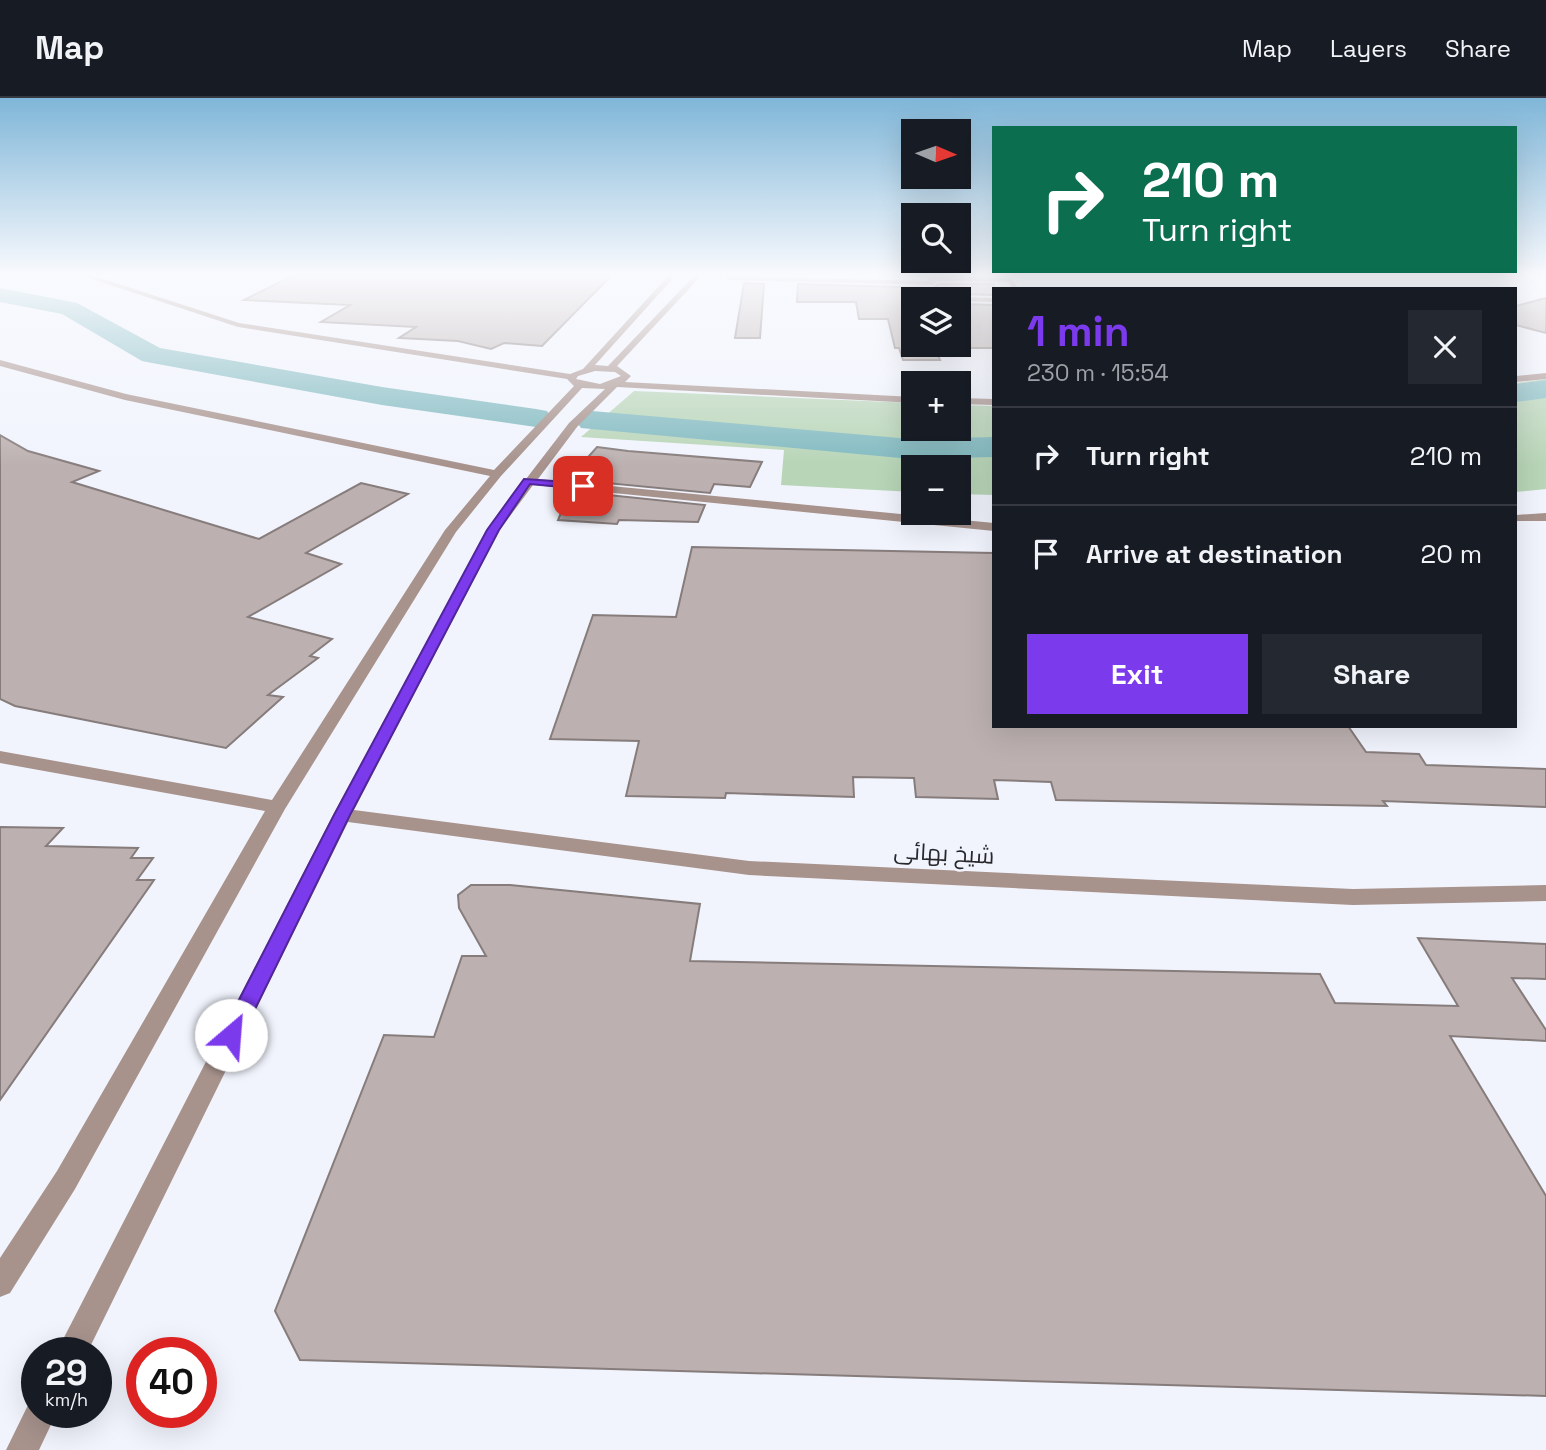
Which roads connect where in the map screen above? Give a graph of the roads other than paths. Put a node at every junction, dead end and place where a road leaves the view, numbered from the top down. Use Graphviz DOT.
graph roads {
  1 [pos="330,339"];
  2 [pos="614,339"];
  3 [pos="638,339"];
  4 [pos="0,363"];
  5 [pos="611,368"];
  6 [pos="626,373"];
  7 [pos="1546,376"];
  8 [pos="579,377"];
  9 [pos="1517,380"];
  10 [pos="615,384"];
  11 [pos="901,389"];
  12 [pos="971,391"];
  13 [pos="992,392"];
  14 [pos="901,399"];
  15 [pos="971,401"];
  16 [pos="992,402"];
  17 [pos="497,474"];
  18 [pos="528,481"];
  19 [pos="1546,517"];
  20 [pos="1517,518"];
  21 [pos="992,527"];
  22 [pos="0,757"];
  23 [pos="277,807"];
  24 [pos="342,815"];
  25 [pos="1546,893"];
  26 [pos="0,1283"];
  27 [pos="79,1337"];
  28 [pos="33,1428"];
  29 [pos="22,1450"];
  1 -- 8 [label="street"];
  2 -- 8 [label="street"];
  3 -- 5 [label="street"];
  4 -- 17 [label="street"];
  5 -- 6 [label="street"];
  5 -- 8 [label="street"];
  6 -- 10 [label="street"];
  6 -- 11 [label="street"];
  7 -- 9 [label="street"];
  8 -- 10 [label="street"];
  8 -- 17 [label="street"];
  10 -- 14 [label="street"];
  10 -- 18 [label="street"];
  12 -- 13 [label="street"];
  15 -- 16 [label="street"];
  17 -- 23 [label="street"];
  18 -- 21 [label="street"];
  18 -- 24 [label="street"];
  19 -- 20 [label="street"];
  22 -- 23 [label="street"];
  23 -- 26 [label="street"];
  24 -- 25 [label="street, شیخ بهائی"];
  24 -- 27 [label="street"];
  28 -- 29 [label="street"];
}
